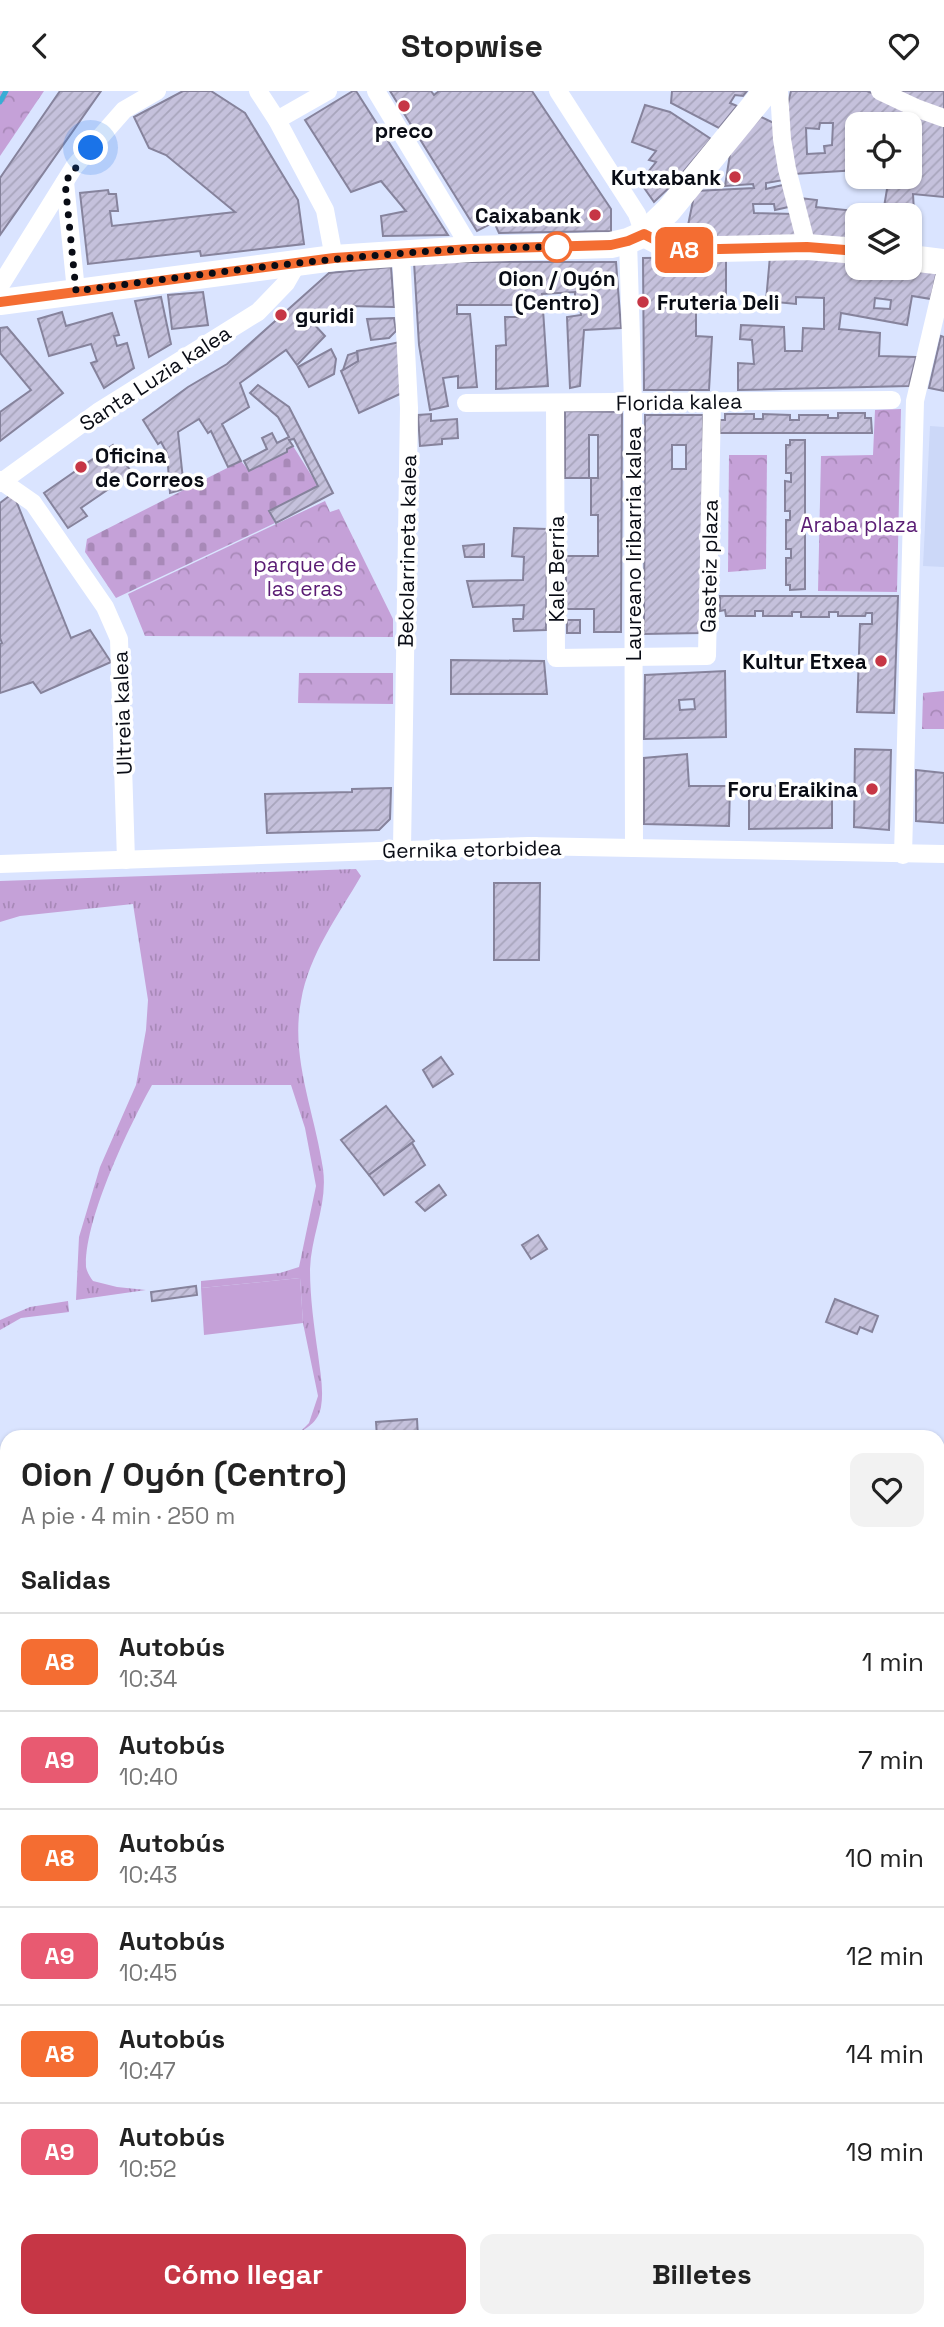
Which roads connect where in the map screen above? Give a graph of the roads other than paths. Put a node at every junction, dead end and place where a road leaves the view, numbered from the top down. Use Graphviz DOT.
graph roads {
  1 [pos="157,91"];
  2 [pos="258,91"];
  3 [pos="328,91"];
  4 [pos="376,91"];
  5 [pos="558,91"];
  6 [pos="766,91"];
  7 [pos="779,91"];
  8 [pos="880,91"];
  9 [pos="944,118"];
  10 [pos="277,120"];
  11 [pos="65,182"];
  12 [pos="636,237"];
  13 [pos="807,247"];
  14 [pos="471,249"];
  15 [pos="845,250"];
  16 [pos="401,253"];
  17 [pos="334,258"];
  18 [pos="922,259"];
  19 [pos="298,262"];
  20 [pos="944,262"];
  21 [pos="944,278"];
  22 [pos="0,286"];
  23 [pos="76,291"];
  24 [pos="0,302"];
  25 [pos="892,401"];
  26 [pos="712,402"];
  27 [pos="466,403"];
  28 [pos="555,403"];
  29 [pos="633,403"];
  30 [pos="1,482"];
  31 [pos="634,656"];
  32 [pos="634,848"];
  33 [pos="402,849"];
  34 [pos="944,854"];
  35 [pos="903,855"];
  36 [pos="126,860"];
  37 [pos="0,864"];
  1 -- 11 [label="street"];
  2 -- 10 [label="street"];
  3 -- 10 [label="street"];
  4 -- 14 [label="street"];
  5 -- 12 [label="street"];
  6 -- 12 [label="main road"];
  7 -- 13 [label="street"];
  8 -- 9 [label="street"];
  10 -- 17 [label="street"];
  11 -- 22 [label="street"];
  11 -- 23 [label="street"];
  12 -- 13 [label="main road"];
  12 -- 14 [label="main road"];
  12 -- 29 [label="street, Laureano Iribarria kalea"];
  13 -- 15 [label="main road"];
  14 -- 16 [label="main road"];
  16 -- 17 [label="main road"];
  16 -- 33 [label="street, Bekolarrineta kalea"];
  17 -- 19 [label="main road"];
  18 -- 20 [label="main road"];
  19 -- 23 [label="main road"];
  19 -- 30 [label="street, Santa Luzia kalea"];
  21 -- 35 [label="street"];
  23 -- 24 [label="main road"];
  25 -- 26 [label="street, Florida kalea"];
  26 -- 29 [label="street, Florida kalea"];
  26 -- 31 [label="street, Gasteiz plaza"];
  27 -- 28 [label="street, Florida kalea"];
  28 -- 29 [label="street, Florida kalea"];
  28 -- 31 [label="street, Kale Berria"];
  29 -- 31 [label="street, Laureano Iribarria kalea"];
  30 -- 36 [label="street, Ultreia kalea"];
  31 -- 32 [label="street, Laureano Iribarria kalea"];
  32 -- 33 [label="street, Gernika etorbidea"];
  32 -- 35 [label="street, Gernika etorbidea"];
  33 -- 36 [label="street, Gernika etorbidea"];
  34 -- 35 [label="street, Gernika etorbidea"];
  36 -- 37 [label="street, Gernika etorbidea"];
}
